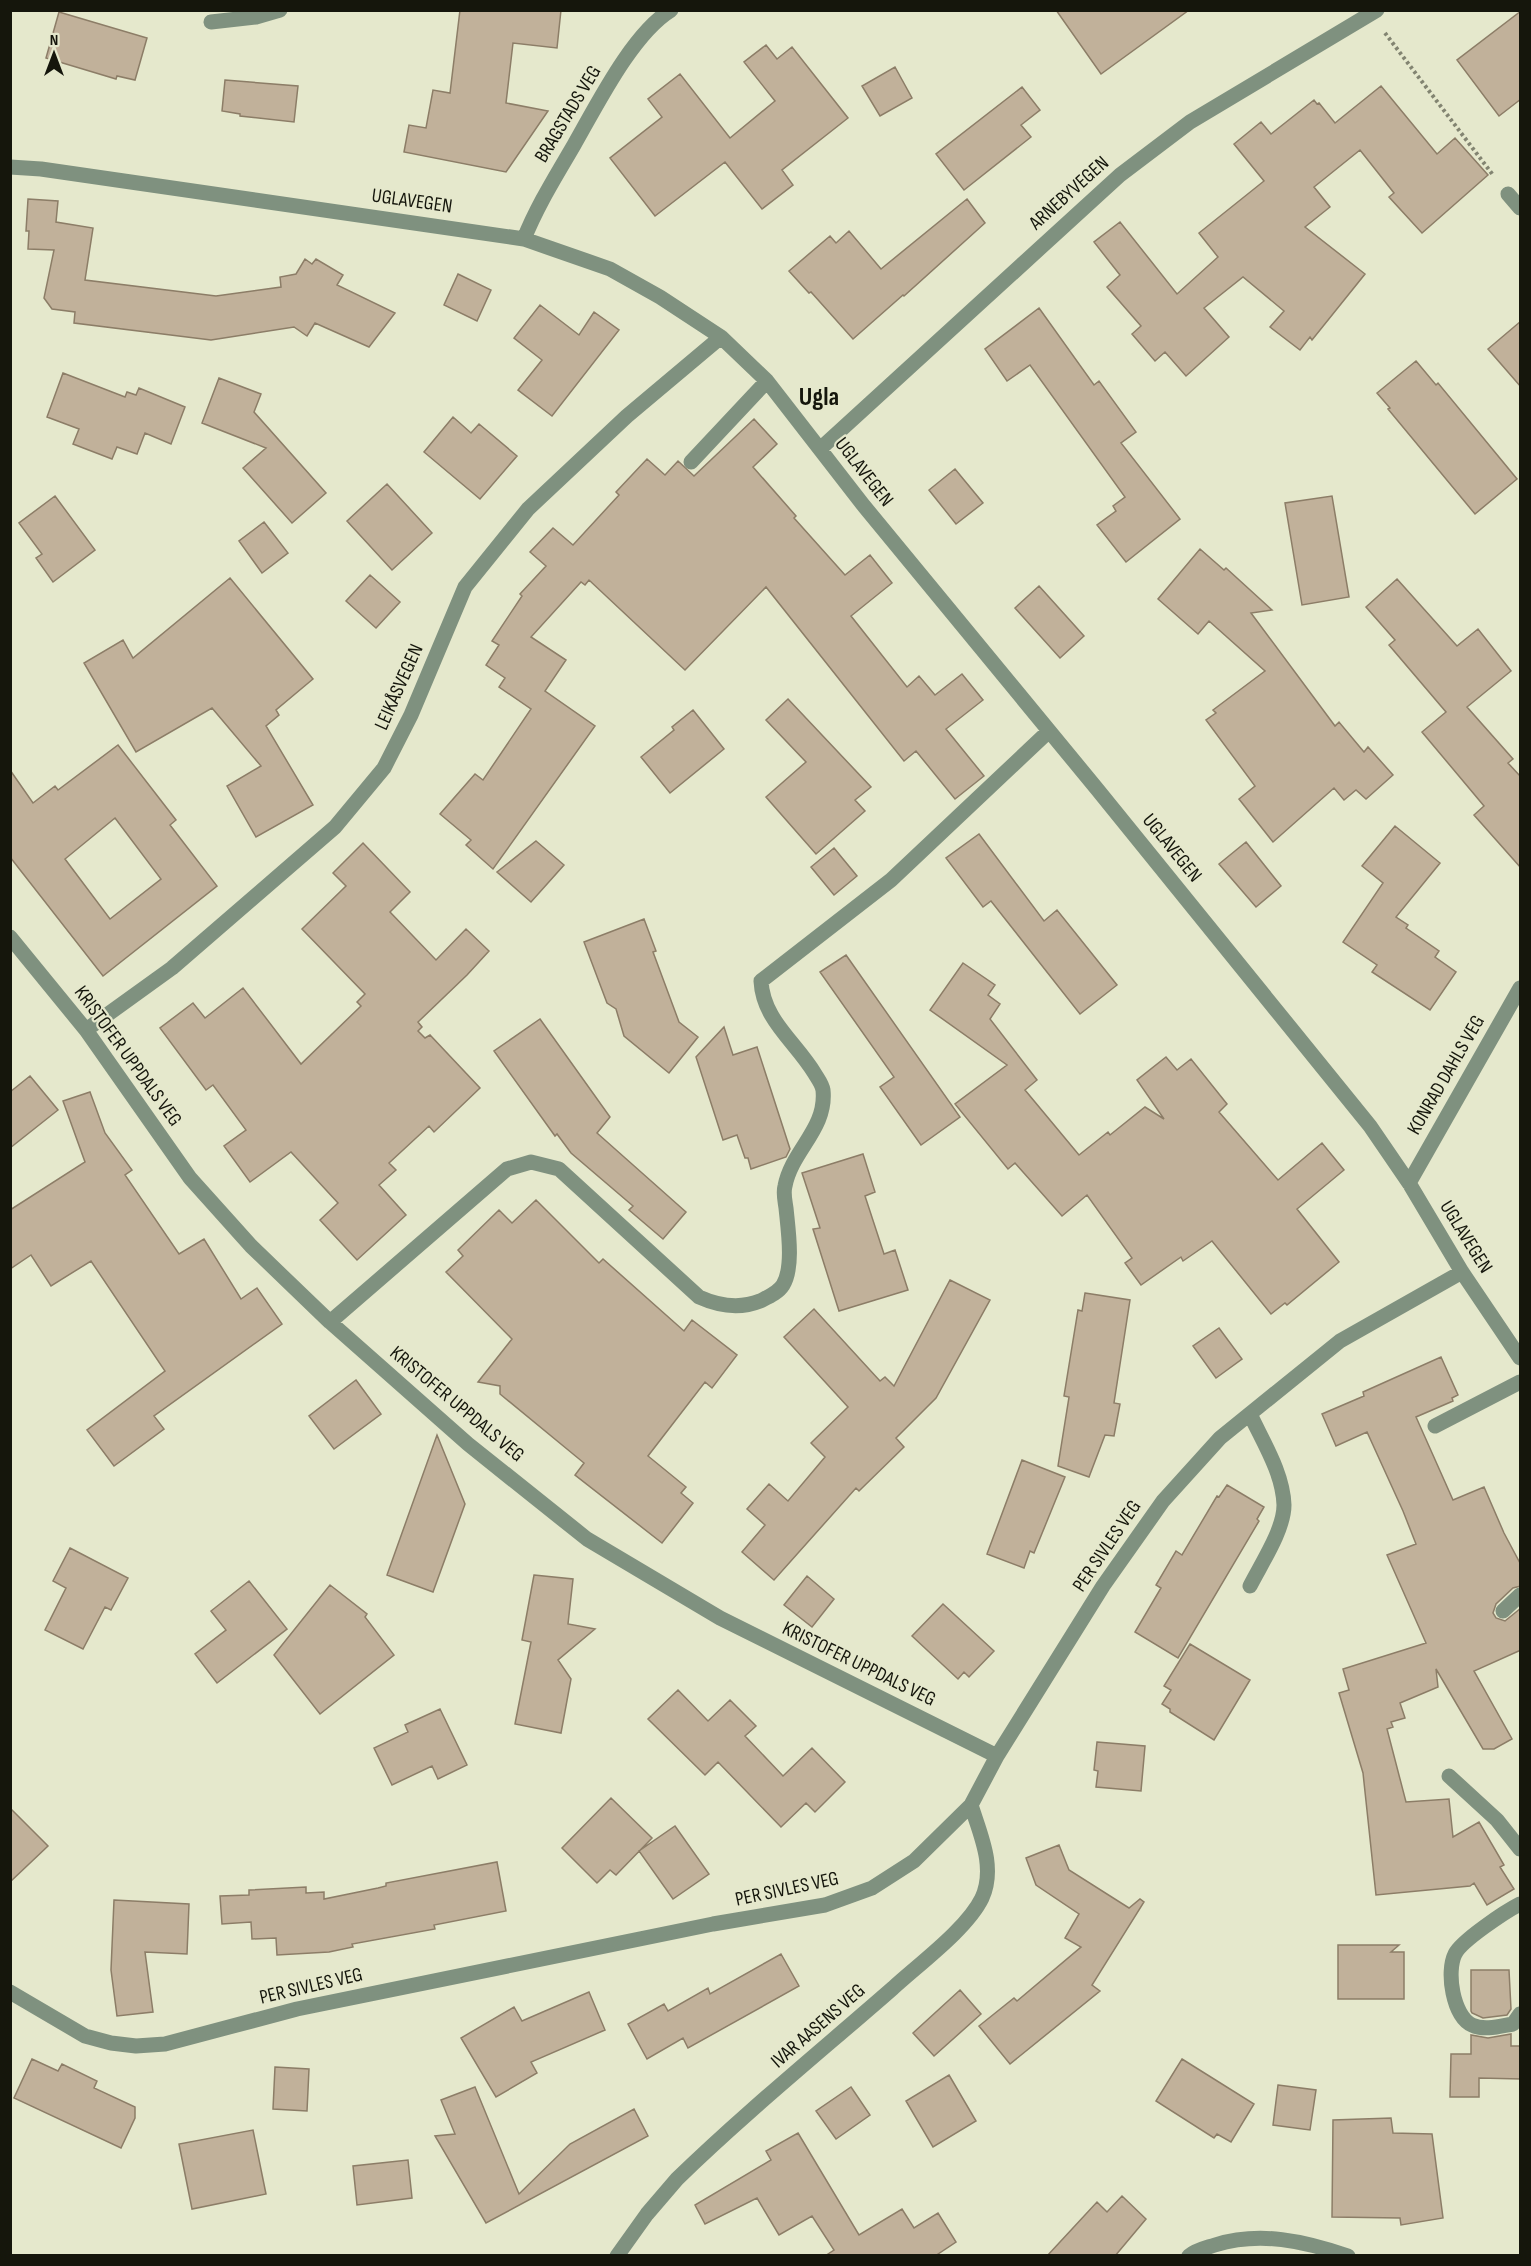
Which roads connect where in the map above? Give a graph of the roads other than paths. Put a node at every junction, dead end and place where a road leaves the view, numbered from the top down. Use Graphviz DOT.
graph roads {
  1 [pos="280,10"];
  2 [pos="1374,12"];
  3 [pos="661,13"];
  4 [pos="211,22"];
  5 [pos="10,167"];
  6 [pos="1508,194"];
  7 [pos="1521,208"];
  8 [pos="524,239"];
  9 [pos="721,337"];
  10 [pos="767,381"];
  11 [pos="820,449"];
  12 [pos="691,462"];
  13 [pos="1049,731"];
  14 [pos="10,937"];
  15 [pos="1521,988"];
  16 [pos="86,1030"];
  17 [pos="1409,1183"];
  18 [pos="1462,1272"];
  19 [pos="330,1322"];
  20 [pos="1521,1358"];
  21 [pos="1521,1382"];
  22 [pos="1250,1414"];
  23 [pos="1435,1426"];
  24 [pos="1250,1586"];
  25 [pos="1521,1595"];
  26 [pos="1503,1611"];
  27 [pos="997,1756"];
  28 [pos="1449,1776"];
  29 [pos="970,1805"];
  30 [pos="1521,1849"];
  31 [pos="1521,1904"];
  32 [pos="10,1992"];
  33 [pos="1521,2014"];
  34 [pos="617,2256"];
  35 [pos="1189,2256"];
  36 [pos="1348,2256"];
  1 -- 4 [label="street"];
  2 -- 11 [label="street, ARNEBYVEGEN"];
  3 -- 8 [label="street, BRAGSTADS VEG"];
  5 -- 8 [label="street, UGLAVEGEN"];
  6 -- 7 [label="street"];
  8 -- 9 [label="street, UGLAVEGEN"];
  9 -- 10 [label="street, UGLAVEGEN"];
  9 -- 16 [label="street, LEIKÅSVEGEN"];
  10 -- 11 [label="street, UGLAVEGEN"];
  10 -- 12 [label="street"];
  11 -- 13 [label="street, UGLAVEGEN"];
  13 -- 17 [label="street, UGLAVEGEN"];
  13 -- 19 [label="street"];
  14 -- 16 [label="street, KRISTOFER UPPDALS VEG"];
  15 -- 17 [label="street, KONRAD DAHLS VEG"];
  16 -- 19 [label="street, KRISTOFER UPPDALS VEG"];
  17 -- 18 [label="street, UGLAVEGEN"];
  18 -- 20 [label="street, UGLAVEGEN"];
  18 -- 22 [label="street, PER SIVLES VEG"];
  19 -- 27 [label="street, KRISTOFER UPPDALS VEG"];
  21 -- 23 [label="street"];
  22 -- 24 [label="street"];
  22 -- 27 [label="street, PER SIVLES VEG"];
  25 -- 26 [label="street"];
  27 -- 29 [label="street, PER SIVLES VEG"];
  28 -- 30 [label="street"];
  29 -- 32 [label="street, PER SIVLES VEG"];
  29 -- 34 [label="street, IVAR AASENS VEG"];
  31 -- 33 [label="street"];
  35 -- 36 [label="street"];
}
